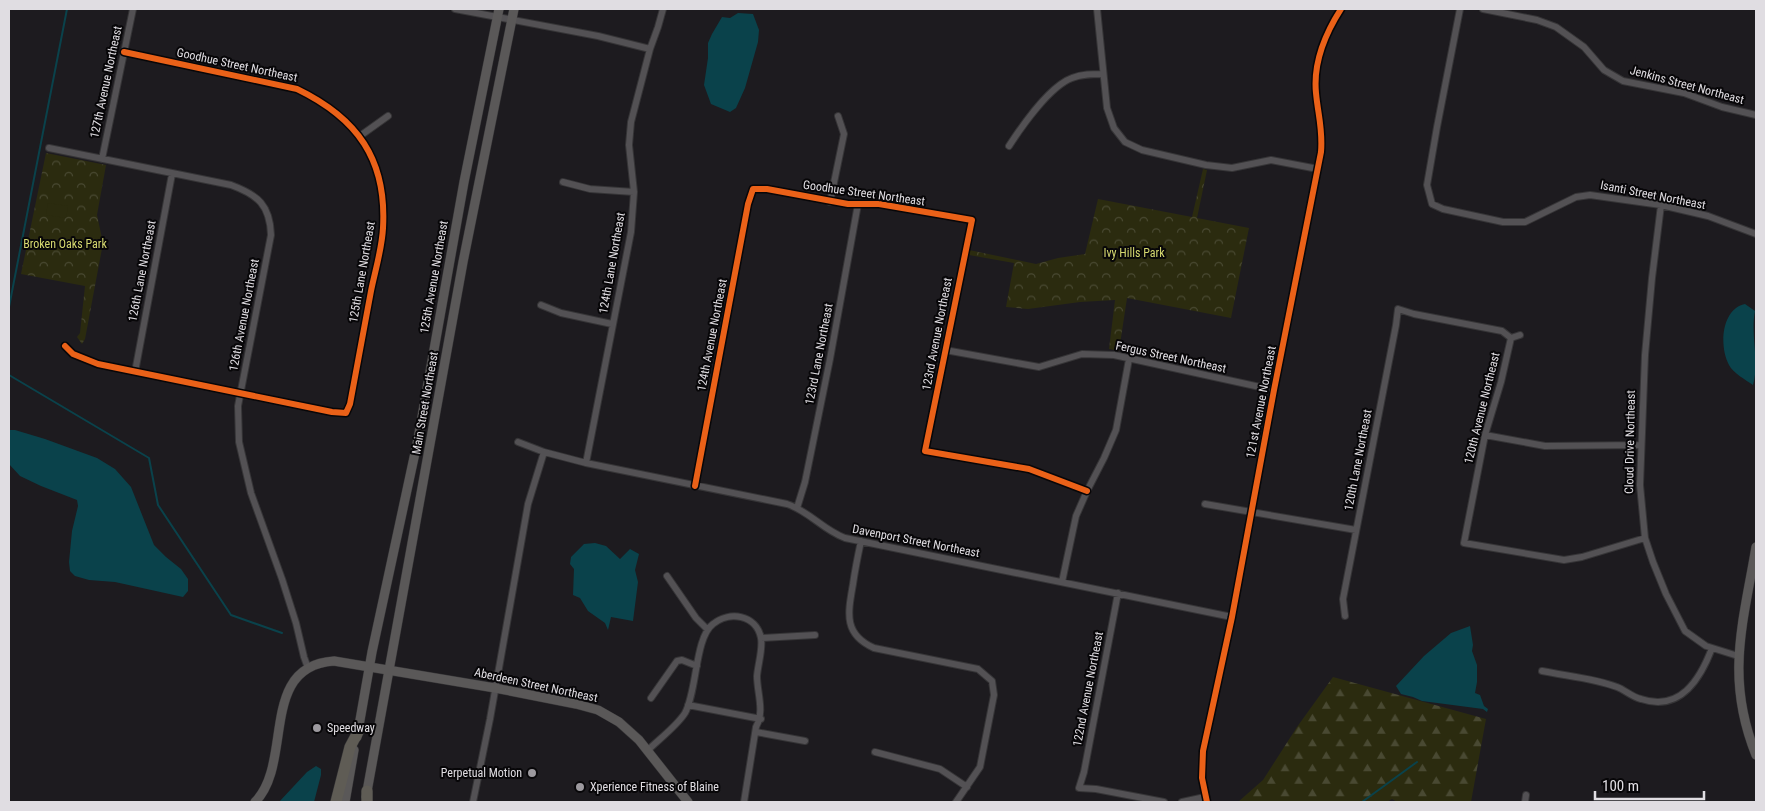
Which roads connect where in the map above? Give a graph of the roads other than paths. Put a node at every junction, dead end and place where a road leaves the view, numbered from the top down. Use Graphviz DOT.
graph roads {
  1 [pos="133,9"];
  2 [pos="455,9"];
  3 [pos="514,9"];
  4 [pos="663,9"];
  5 [pos="1097,9"];
  6 [pos="1341,9"];
  7 [pos="1460,9"];
  8 [pos="1483,9"];
  9 [pos="498,13"];
  10 [pos="512,19"];
  11 [pos="650,49"];
  12 [pos="124,52"];
  13 [pos="1103,74"];
  14 [pos="1756,115"];
  15 [pos="388,116"];
  16 [pos="838,116"];
  17 [pos="360,136"];
  18 [pos="1009,146"];
  19 [pos="49,148"];
  20 [pos="102,159"];
  21 [pos="1318,169"];
  22 [pos="172,174"];
  23 [pos="563,182"];
  24 [pos="753,189"];
  25 [pos="634,192"];
  26 [pos="830,202"];
  27 [pos="858,204"];
  28 [pos="1660,205"];
  29 [pos="972,220"];
  30 [pos="1756,234"];
  31 [pos="541,305"];
  32 [pos="612,324"];
  33 [pos="1520,335"];
  34 [pos="1511,338"];
  35 [pos="65,346"];
  36 [pos="945,350"];
  37 [pos="1129,358"];
  38 [pos="134,372"];
  39 [pos="1274,390"];
  40 [pos="241,393"];
  41 [pos="1485,435"];
  42 [pos="518,442"];
  43 [pos="1641,445"];
  44 [pos="544,452"];
  45 [pos="586,463"];
  46 [pos="695,486"];
  47 [pos="1086,490"];
  48 [pos="1205,504"];
  49 [pos="797,508"];
  50 [pos="1252,513"];
  51 [pos="1356,530"];
  52 [pos="1645,538"];
  53 [pos="861,541"];
  54 [pos="1756,546"];
  55 [pos="667,576"];
  56 [pos="1062,582"];
  57 [pos="1118,593"];
  58 [pos="1345,616"];
  59 [pos="1232,617"];
  60 [pos="707,629"];
  61 [pos="815,635"];
  62 [pos="761,638"];
  63 [pos="1712,648"];
  64 [pos="1738,656"];
  65 [pos="369,666"];
  66 [pos="697,666"];
  67 [pos="308,668"];
  68 [pos="389,669"];
  69 [pos="1542,671"];
  70 [pos="495,688"];
  71 [pos="651,698"];
  72 [pos="688,705"];
  73 [pos="761,718"];
  74 [pos="358,732"];
  75 [pos="756,732"];
  76 [pos="805,741"];
  77 [pos="647,751"];
  78 [pos="875,752"];
  79 [pos="1756,755"];
  80 [pos="967,787"];
  81 [pos="366,799"];
  82 [pos="1206,800"];
  83 [pos="255,802"];
  84 [pos="336,802"];
  85 [pos="345,802"];
  86 [pos="474,802"];
  87 [pos="688,802"];
  88 [pos="744,802"];
  89 [pos="956,802"];
  90 [pos="1164,802"];
  91 [pos="1182,802"];
  1 -- 12 [label="street, 127th Avenue Northeast"];
  2 -- 9 [label="street"];
  3 -- 10 [label="main road, Main Street Northeast"];
  4 -- 11 [label="street, 124th Lane Northeast"];
  5 -- 13 [label="street"];
  6 -- 21 [label="street, 121st Avenue Northeast"];
  7 -- 28 [label="street, Isanti Street Northeast"];
  8 -- 14 [label="street, Jenkins Street Northeast"];
  9 -- 10 [label="street"];
  9 -- 65 [label="main road, 125th Avenue Northeast"];
  10 -- 11 [label="street"];
  10 -- 68 [label="main road, Main Street Northeast"];
  11 -- 25 [label="street, 124th Lane Northeast"];
  12 -- 17 [label="street, Goodhue Street Northeast"];
  12 -- 20 [label="street, 127th Avenue Northeast"];
  13 -- 18 [label="street"];
  13 -- 21 [label="street"];
  15 -- 17 [label="street"];
  16 -- 26 [label="street"];
  17 -- 40 [label="street, 125th Lane Northeast"];
  19 -- 20 [label="street"];
  20 -- 22 [label="street"];
  21 -- 39 [label="street, 121st Avenue Northeast"];
  22 -- 38 [label="street, 126th Lane Northeast"];
  22 -- 40 [label="street, 126th Avenue Northeast"];
  23 -- 25 [label="street"];
  24 -- 26 [label="street, Goodhue Street Northeast"];
  24 -- 46 [label="street, 124th Avenue Northeast"];
  25 -- 32 [label="street, 124th Lane Northeast"];
  26 -- 27 [label="street, Goodhue Street Northeast"];
  27 -- 29 [label="street, Goodhue Street Northeast"];
  27 -- 49 [label="street, 123rd Lane Northeast"];
  28 -- 30 [label="street, Isanti Street Northeast"];
  28 -- 43 [label="street, Cloud Drive Northeast"];
  29 -- 36 [label="street, 123rd Avenue Northeast"];
  31 -- 32 [label="street"];
  32 -- 45 [label="street, 124th Lane Northeast"];
  33 -- 34 [label="street"];
  34 -- 41 [label="street, 120th Avenue Northeast"];
  34 -- 51 [label="street, 120th Lane Northeast"];
  35 -- 38 [label="street"];
  36 -- 37 [label="street, Fergus Street Northeast"];
  36 -- 47 [label="street, 123rd Avenue Northeast"];
  37 -- 39 [label="street, Fergus Street Northeast"];
  37 -- 47 [label="street"];
  38 -- 40 [label="street"];
  39 -- 50 [label="street, 121st Avenue Northeast"];
  40 -- 67 [label="street, 126th Avenue Northeast"];
  41 -- 43 [label="street"];
  41 -- 52 [label="street, 120th Avenue Northeast"];
  42 -- 44 [label="street, Davenport Street Northeast"];
  43 -- 52 [label="street, Cloud Drive Northeast"];
  44 -- 45 [label="street, Davenport Street Northeast"];
  44 -- 70 [label="street"];
  45 -- 46 [label="street, Davenport Street Northeast"];
  46 -- 49 [label="street, Davenport Street Northeast"];
  47 -- 56 [label="street"];
  48 -- 50 [label="street"];
  49 -- 53 [label="street, Davenport Street Northeast"];
  50 -- 51 [label="street"];
  50 -- 59 [label="street, 121st Avenue Northeast"];
  51 -- 58 [label="street, 120th Lane Northeast"];
  52 -- 63 [label="street, Cloud Drive Northeast"];
  53 -- 56 [label="street, Davenport Street Northeast"];
  53 -- 80 [label="street"];
  54 -- 64 [label="main road"];
  55 -- 60 [label="street"];
  56 -- 57 [label="street, Davenport Street Northeast"];
  57 -- 59 [label="street, Davenport Street Northeast"];
  57 -- 90 [label="street, 122nd Avenue Northeast"];
  59 -- 82 [label="street, 121st Avenue Northeast"];
  60 -- 62 [label="street"];
  60 -- 66 [label="street"];
  61 -- 62 [label="street"];
  62 -- 73 [label="street"];
  63 -- 64 [label="street, Cloud Drive Northeast"];
  63 -- 69 [label="street"];
  64 -- 79 [label="main road"];
  65 -- 67 [label="main road, Aberdeen Street Northeast"];
  65 -- 68 [label="main road, Aberdeen Street Northeast"];
  65 -- 74 [label="main road"];
  66 -- 71 [label="street"];
  66 -- 72 [label="street"];
  67 -- 83 [label="main road"];
  68 -- 70 [label="main road, Aberdeen Street Northeast"];
  68 -- 81 [label="main road, Main Street Northeast"];
  70 -- 77 [label="main road, Aberdeen Street Northeast"];
  70 -- 86 [label="street"];
  72 -- 73 [label="street"];
  72 -- 77 [label="street"];
  73 -- 75 [label="street"];
  74 -- 84 [label="highway"];
  74 -- 85 [label="main road"];
  75 -- 76 [label="street"];
  75 -- 88 [label="street"];
  77 -- 87 [label="main road, Aberdeen Street Northeast"];
  78 -- 80 [label="street"];
  80 -- 89 [label="street"];
  82 -- 91 [label="street"];
}
